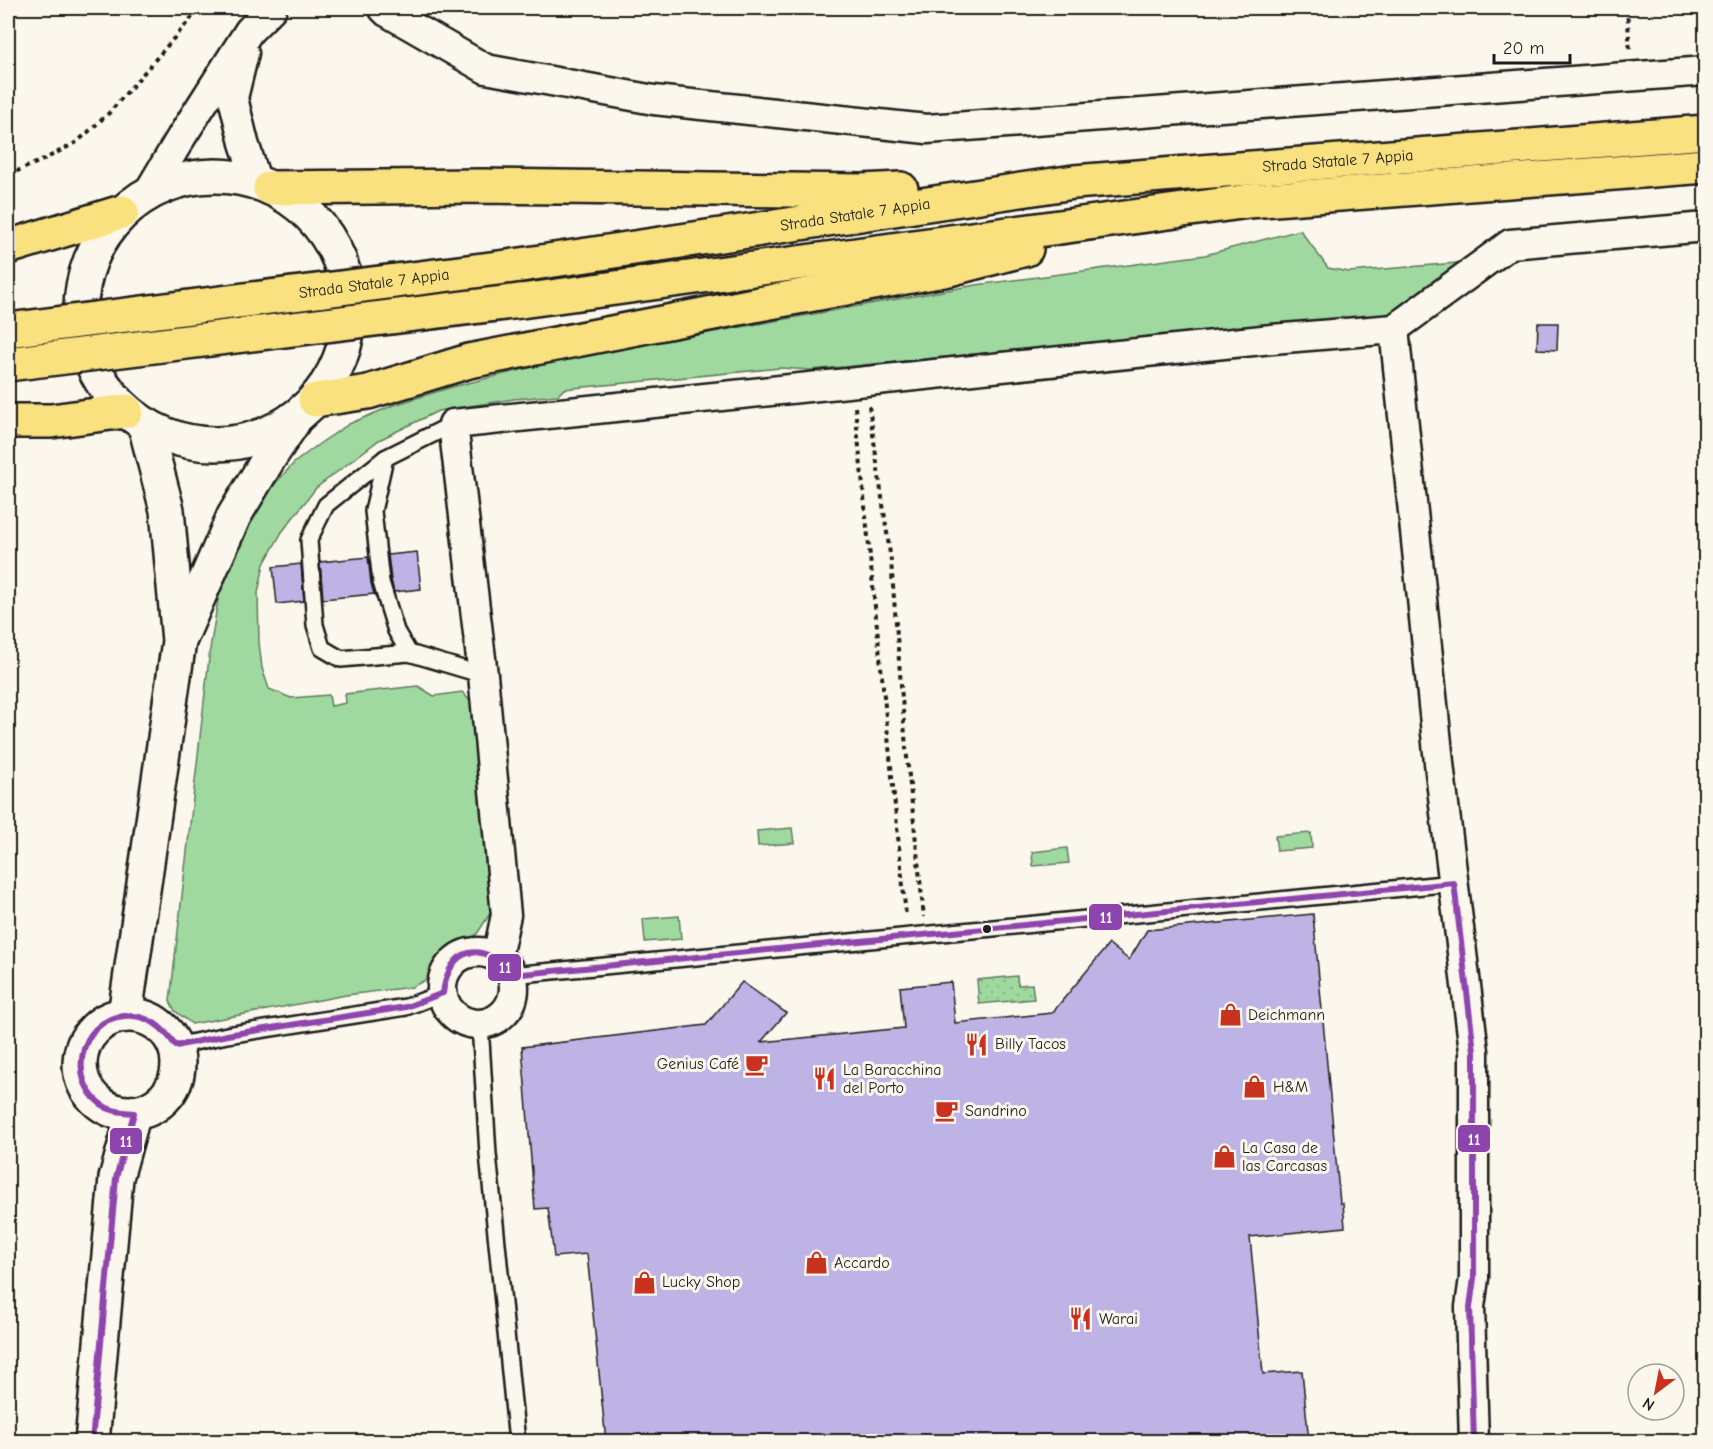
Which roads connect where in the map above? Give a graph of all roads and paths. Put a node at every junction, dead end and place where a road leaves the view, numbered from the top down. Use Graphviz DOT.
graph roads {
  1 [pos="200,8"];
  2 [pos="272,8"];
  3 [pos="1627,8"];
  4 [pos="381,9"];
  5 [pos="249,31"];
  6 [pos="1706,71"];
  7 [pos="1632,76"];
  8 [pos="1706,132"];
  9 [pos="1706,165"];
  10 [pos="8,175"];
  11 [pos="1074,182"];
  12 [pos="264,185"];
  13 [pos="148,193"];
  14 [pos="122,212"];
  15 [pos="1166,213"];
  16 [pos="1706,227"];
  17 [pos="8,247"];
  18 [pos="1394,329"];
  19 [pos="8,330"];
  20 [pos="8,364"];
  21 [pos="859,382"];
  22 [pos="306,409"];
  23 [pos="136,418"];
  24 [pos="8,421"];
  25 [pos="453,424"];
  26 [pos="385,458"];
  27 [pos="179,641"];
  28 [pos="409,653"];
  29 [pos="483,675"];
  30 [pos="1454,883"];
  31 [pos="926,934"];
  32 [pos="908,936"];
  33 [pos="505,966"];
  34 [pos="443,993"];
  35 [pos="125,1014"];
  36 [pos="480,1024"];
  37 [pos="176,1046"];
  38 [pos="134,1113"];
  39 [pos="92,1442"];
  40 [pos="518,1442"];
  41 [pos="1474,1442"];
  1 -- 10 [label="path"];
  2 -- 5 [label="street"];
  3 -- 7 [label="path"];
  4 -- 7 [label="street"];
  5 -- 12 [label="street"];
  5 -- 13 [label="street"];
  6 -- 7 [label="street"];
  8 -- 11 [label="highway, Strada Statale 7 Appia"];
  9 -- 15 [label="highway, Strada Statale 7 Appia"];
  11 -- 12 [label="highway"];
  11 -- 19 [label="highway, Strada Statale 7 Appia, bridge"];
  12 -- 13 [label="street"];
  12 -- 22 [label="street"];
  13 -- 14 [label="street"];
  14 -- 17 [label="highway"];
  14 -- 23 [label="street"];
  15 -- 20 [label="highway, Strada Statale 7 Appia, bridge"];
  15 -- 22 [label="highway"];
  16 -- 18 [label="street"];
  18 -- 21 [label="street"];
  18 -- 30 [label="street"];
  21 -- 25 [label="street"];
  21 -- 31 [label="path"];
  21 -- 32 [label="path"];
  22 -- 23 [label="street"];
  22 -- 27 [label="street"];
  23 -- 24 [label="highway"];
  23 -- 27 [label="street"];
  25 -- 26 [label="lane"];
  25 -- 29 [label="street"];
  26 -- 28 [label="lane"];
  26 -- 28 [label="lane"];
  27 -- 35 [label="street"];
  28 -- 29 [label="lane"];
  29 -- 33 [label="street"];
  30 -- 31 [label="lane"];
  30 -- 41 [label="street"];
  31 -- 32 [label="lane"];
  32 -- 33 [label="lane"];
  33 -- 34 [label="street"];
  33 -- 36 [label="street"];
  34 -- 36 [label="street"];
  34 -- 37 [label="lane"];
  35 -- 37 [label="street"];
  35 -- 38 [label="street"];
  36 -- 40 [label="lane"];
  37 -- 38 [label="street"];
  38 -- 39 [label="street"];
}
